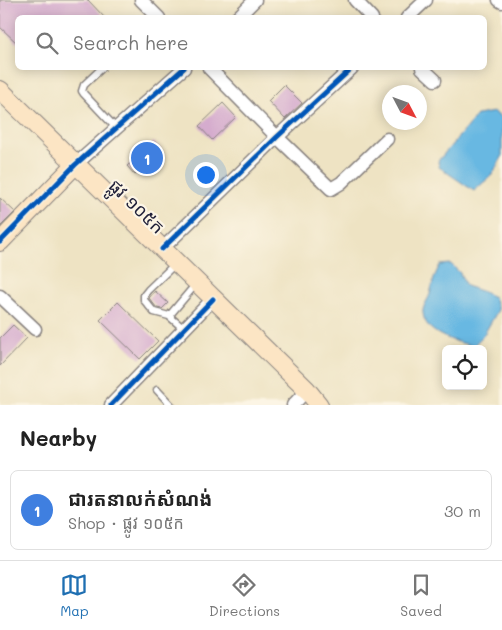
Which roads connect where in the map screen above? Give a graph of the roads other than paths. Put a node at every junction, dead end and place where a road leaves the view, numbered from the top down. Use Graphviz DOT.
graph roads {
  1 [pos="141,0"];
  2 [pos="255,0"];
  3 [pos="355,0"];
  4 [pos="426,0"];
  5 [pos="156,15"];
  6 [pos="240,15"];
  7 [pos="369,15"];
  8 [pos="410,15"];
  9 [pos="100,70"];
  10 [pos="182,70"];
  11 [pos="211,70"];
  12 [pos="350,70"];
  13 [pos="424,70"];
  14 [pos="435,80"];
  15 [pos="0,90"];
  16 [pos="116,128"];
  17 [pos="277,137"];
  18 [pos="387,138"];
  19 [pos="75,164"];
  20 [pos="0,242"];
  21 [pos="162,249"];
  22 [pos="176,263"];
  23 [pos="197,283"];
  24 [pos="0,296"];
  25 [pos="213,299"];
  26 [pos="169,316"];
  27 [pos="35,329"];
  28 [pos="184,329"];
  29 [pos="157,390"];
  30 [pos="307,390"];
  31 [pos="112,405"];
  32 [pos="171,405"];
  33 [pos="293,405"];
  34 [pos="319,405"];
  1 -- 5 [label="street"];
  2 -- 6 [label="street"];
  3 -- 7 [label="street"];
  4 -- 8 [label="street"];
  9 -- 16 [label="lane"];
  10 -- 16 [label="street"];
  11 -- 17 [label="street"];
  12 -- 17 [label="street"];
  13 -- 14 [label="street"];
  15 -- 19 [label="main road, ផ្លូវ ១០៥ក"];
  16 -- 19 [label="street"];
  17 -- 18 [label="street"];
  17 -- 21 [label="street"];
  19 -- 20 [label="main road"];
  19 -- 21 [label="main road, ផ្លូវ ១០៥ក"];
  21 -- 22 [label="main road, ផ្លូវ ១០៥ក"];
  22 -- 23 [label="main road, ផ្លូវ ១០៥ក"];
  22 -- 26 [label="lane"];
  23 -- 25 [label="main road, ផ្លូវ ១០៥ក"];
  23 -- 26 [label="lane"];
  24 -- 27 [label="street"];
  25 -- 28 [label="street"];
  25 -- 30 [label="main road, ផ្លូវ ១០៥ក"];
  26 -- 28 [label="lane"];
  28 -- 31 [label="street"];
  29 -- 32 [label="lane"];
  30 -- 33 [label="street"];
  30 -- 34 [label="main road, ផ្លូវ ១០៥ក"];
}
